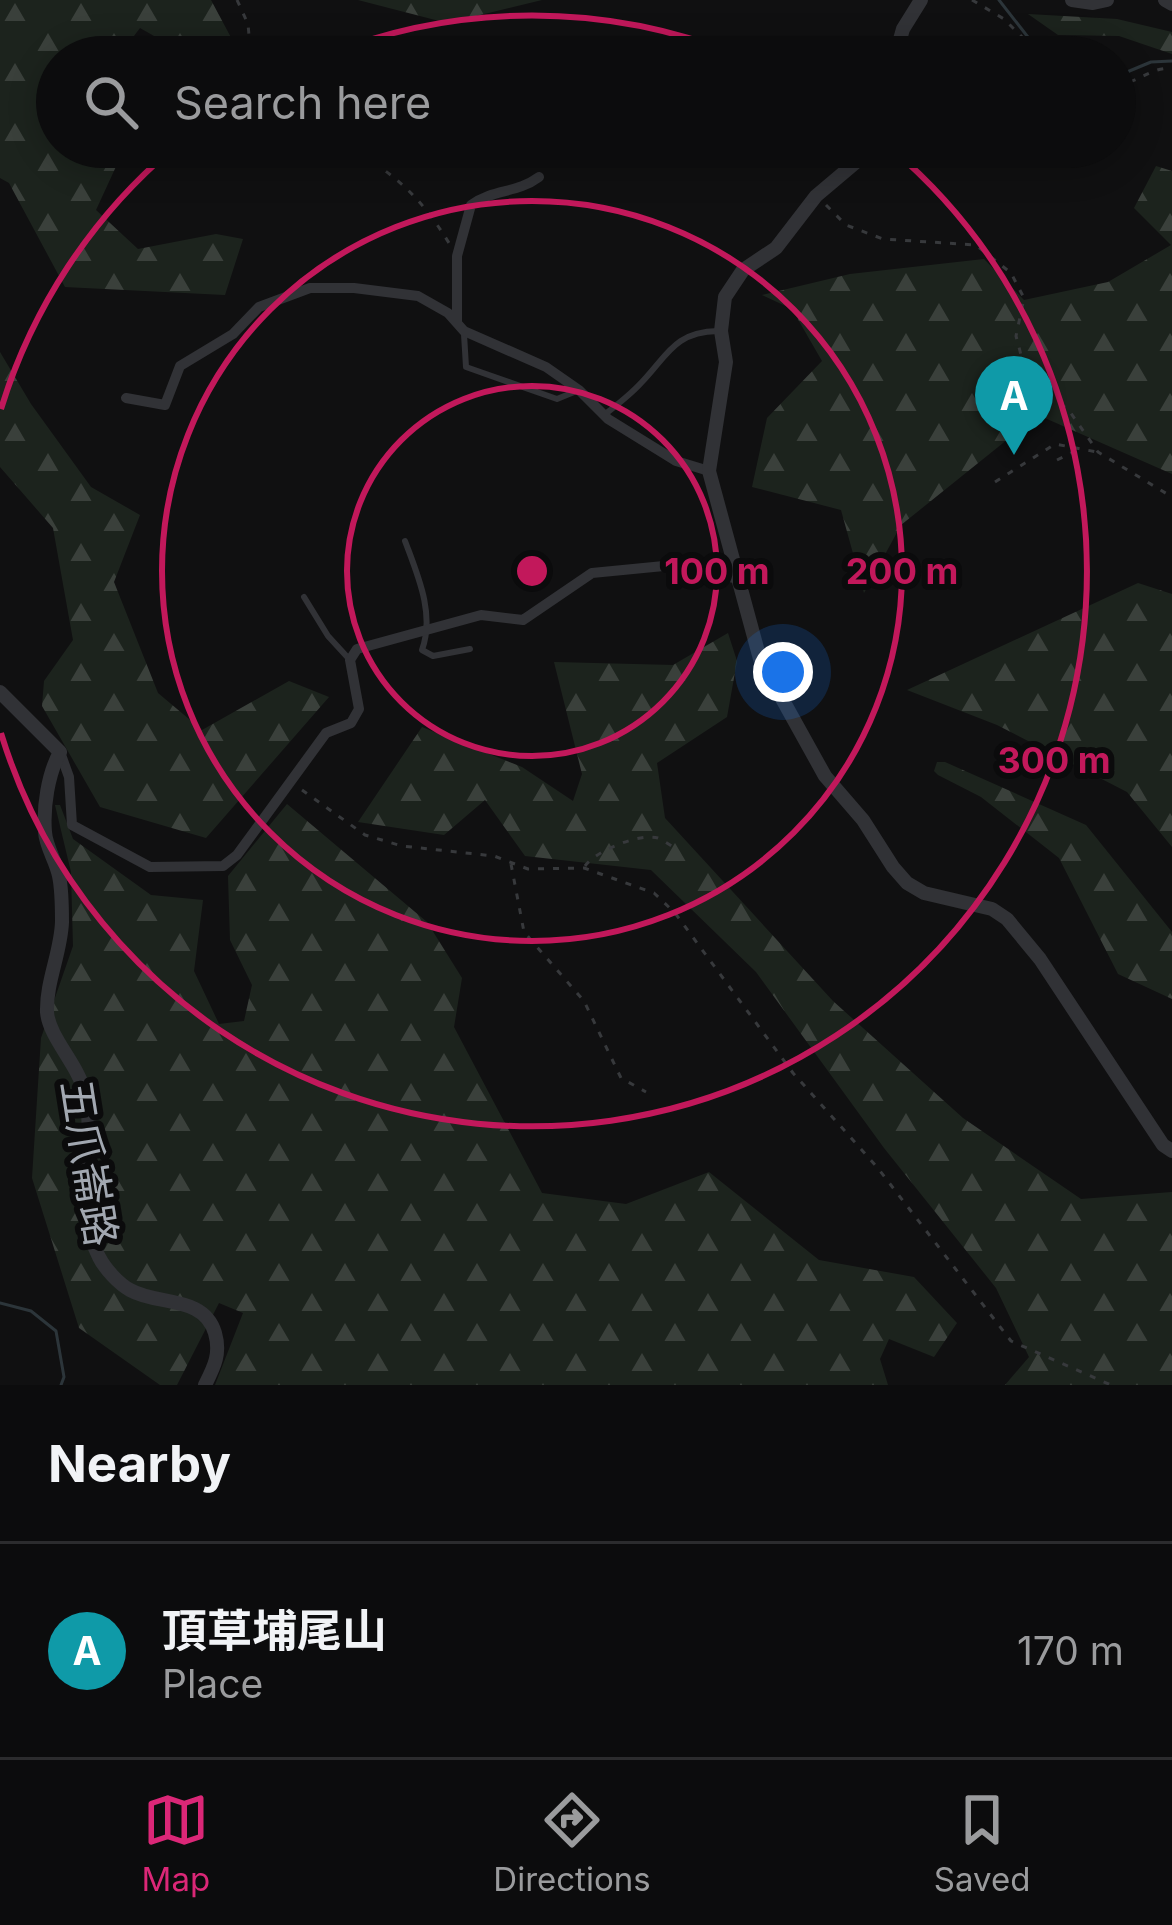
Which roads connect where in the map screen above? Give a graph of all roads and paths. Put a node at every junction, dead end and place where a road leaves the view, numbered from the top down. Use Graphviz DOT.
graph roads {
  1 [pos="237,0"];
  2 [pos="921,0"];
  3 [pos="972,0"];
  4 [pos="1072,0"];
  5 [pos="1107,0"];
  6 [pos="249,36"];
  7 [pos="901,36"];
  8 [pos="1021,36"];
  9 [pos="1172,68"];
  10 [pos="1136,81"];
  11 [pos="384,168"];
  12 [pos="849,168"];
  13 [pos="538,178"];
  14 [pos="816,196"];
  15 [pos="458,256"];
  16 [pos="460,326"];
  17 [pos="722,331"];
  18 [pos="579,390"];
  19 [pos="126,398"];
  20 [pos="604,415"];
  21 [pos="1076,449"];
  22 [pos="1098,452"];
  23 [pos="1057,460"];
  24 [pos="709,471"];
  25 [pos="995,482"];
  26 [pos="1172,497"];
  27 [pos="405,541"];
  28 [pos="739,579"];
  29 [pos="304,597"];
  30 [pos="430,629"];
  31 [pos="470,649"];
  32 [pos="350,660"];
  33 [pos="0,692"];
  34 [pos="60,752"];
  35 [pos="291,782"];
  36 [pos="675,848"];
  37 [pos="511,862"];
  38 [pos="584,868"];
  39 [pos="646,1092"];
  40 [pos="1172,1150"];
  41 [pos="205,1385"];
  42 [pos="1111,1385"];
  1 -- 6 [label="path"];
  2 -- 7 [label="street"];
  3 -- 8 [label="path"];
  4 -- 5 [label="street"];
  9 -- 10 [label="path"];
  11 -- 15 [label="path"];
  12 -- 14 [label="street"];
  13 -- 15 [label="street"];
  14 -- 17 [label="street"];
  14 -- 22 [label="path"];
  15 -- 16 [label="street"];
  16 -- 18 [label="street"];
  16 -- 18 [label="lane"];
  16 -- 19 [label="street"];
  17 -- 20 [label="lane"];
  17 -- 24 [label="street"];
  18 -- 20 [label="street"];
  20 -- 24 [label="street"];
  21 -- 22 [label="path"];
  21 -- 23 [label="path"];
  21 -- 25 [label="path"];
  22 -- 26 [label="path"];
  24 -- 28 [label="street"];
  27 -- 30 [label="lane"];
  28 -- 30 [label="street"];
  28 -- 40 [label="street"];
  29 -- 32 [label="lane"];
  30 -- 31 [label="lane"];
  30 -- 32 [label="street"];
  32 -- 35 [label="street"];
  33 -- 34 [label="street"];
  34 -- 35 [label="street"];
  34 -- 41 [label="street, 五爪崙路"];
  35 -- 37 [label="path"];
  36 -- 38 [label="path"];
  37 -- 38 [label="path"];
  37 -- 39 [label="path"];
  38 -- 42 [label="path"];
}
